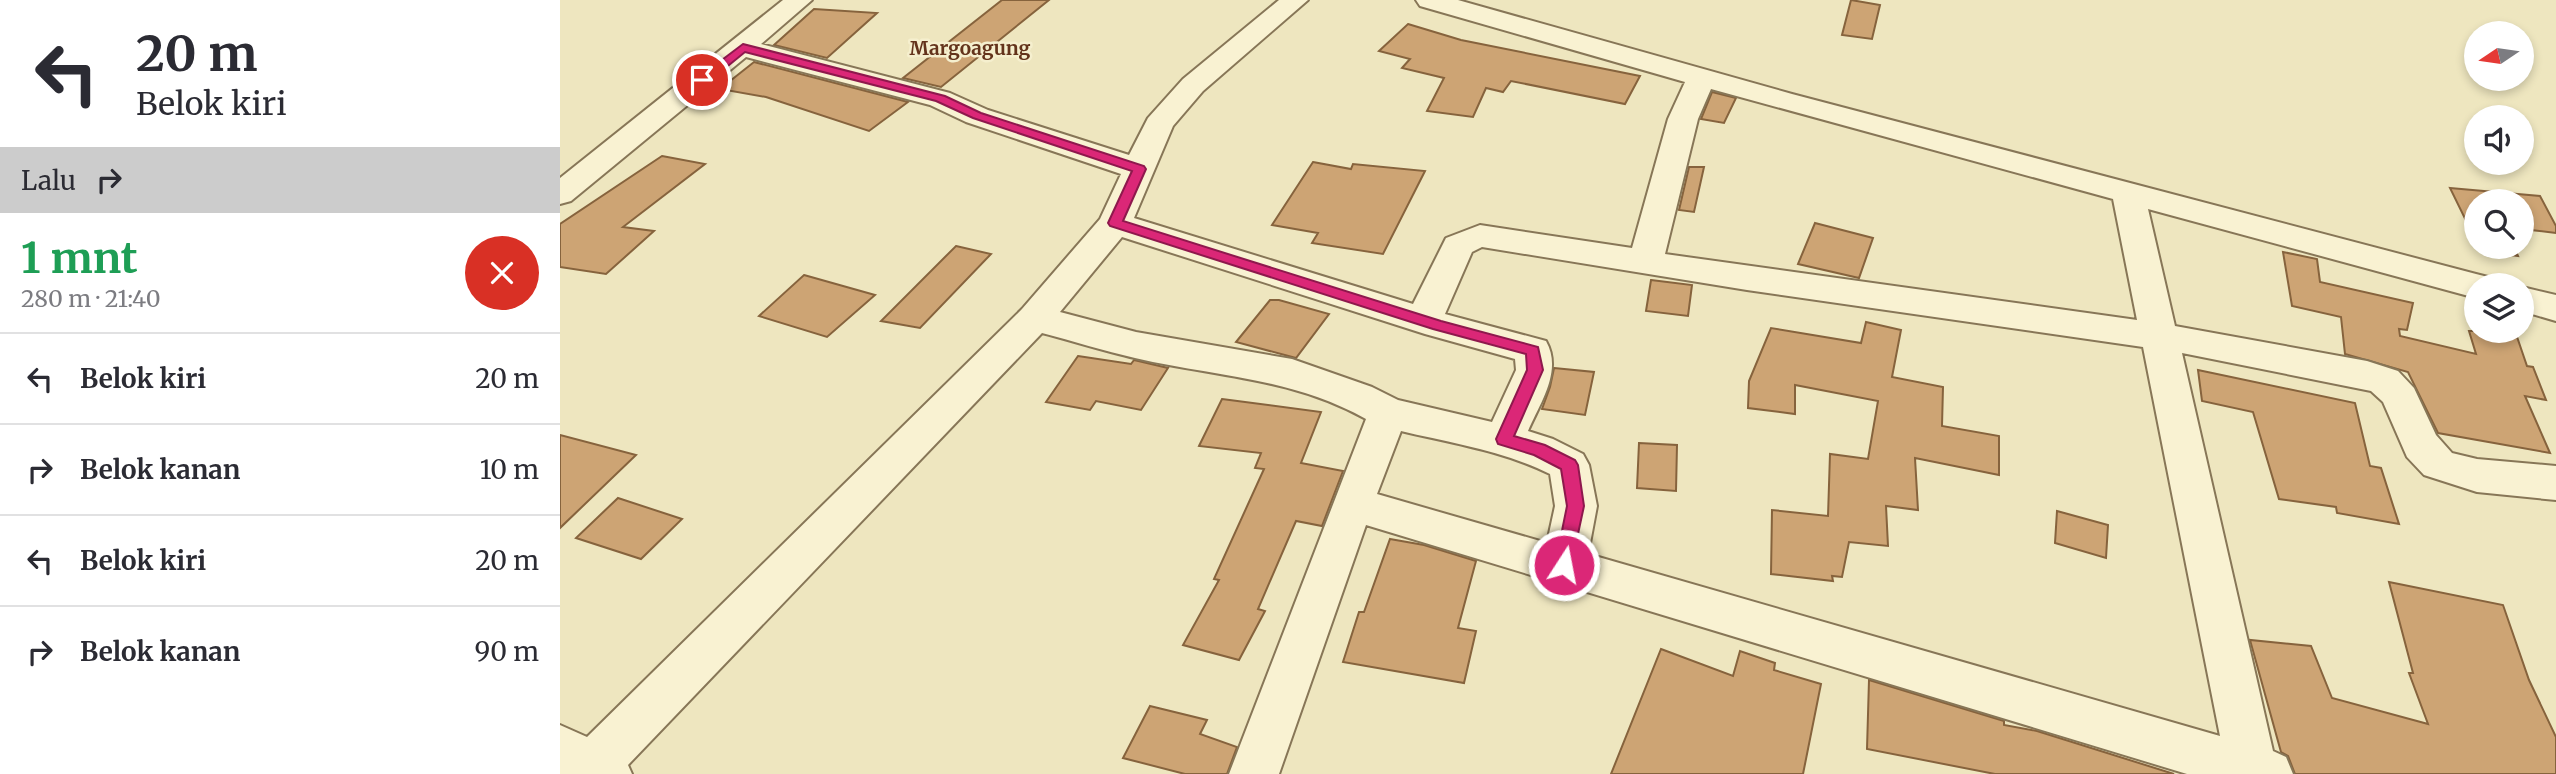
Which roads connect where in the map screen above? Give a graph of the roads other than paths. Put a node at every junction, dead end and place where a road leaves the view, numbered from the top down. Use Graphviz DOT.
graph roads {
  1 [pos="799,0"];
  2 [pos="1295,0"];
  3 [pos="1429,0"];
  4 [pos="743,48"];
  5 [pos="1702,77"];
  6 [pos="1139,169"];
  7 [pos="2128,191"];
  8 [pos="560,194"];
  9 [pos="1115,223"];
  10 [pos="1646,262"];
  11 [pos="2464,283"];
  12 [pos="2534,302"];
  13 [pos="2556,308"];
  14 [pos="1035,317"];
  15 [pos="1424,319"];
  16 [pos="2160,336"];
  17 [pos="1388,413"];
  18 [pos="1504,439"];
  19 [pos="2556,483"];
  20 [pos="1352,505"];
  21 [pos="1564,565"];
  22 [pos="586,763"];
  23 [pos="2260,771"];
  24 [pos="1254,774"];
  1 -- 4 [label="street"];
  2 -- 6 [label="street"];
  3 -- 5 [label="street"];
  4 -- 6 [label="street"];
  4 -- 8 [label="street"];
  5 -- 7 [label="street"];
  5 -- 10 [label="street"];
  6 -- 9 [label="street"];
  7 -- 11 [label="street"];
  7 -- 16 [label="street"];
  9 -- 14 [label="street"];
  9 -- 15 [label="street"];
  10 -- 15 [label="street"];
  10 -- 16 [label="street"];
  12 -- 13 [label="street"];
  14 -- 17 [label="street"];
  14 -- 22 [label="street"];
  15 -- 18 [label="street"];
  16 -- 19 [label="street"];
  16 -- 23 [label="street"];
  17 -- 18 [label="street"];
  17 -- 20 [label="street"];
  18 -- 21 [label="street"];
  20 -- 21 [label="street"];
  20 -- 24 [label="street"];
  21 -- 23 [label="street"];
}
